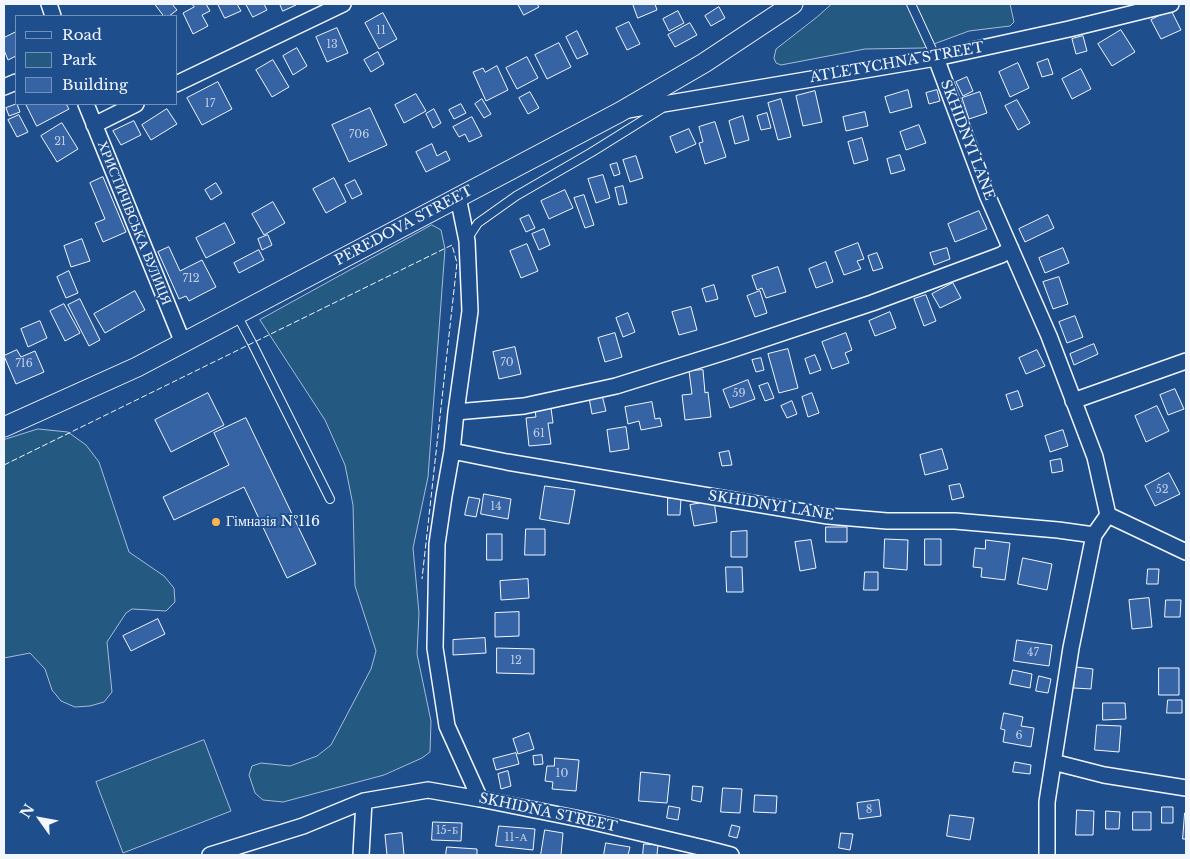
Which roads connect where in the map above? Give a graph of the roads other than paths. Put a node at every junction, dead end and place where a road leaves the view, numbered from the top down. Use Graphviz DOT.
graph roads {
  1 [pos="343,4"];
  2 [pos="793,4"];
  3 [pos="911,4"];
  4 [pos="1170,4"];
  5 [pos="936,58"];
  6 [pos="178,83"];
  7 [pos="671,102"];
  8 [pos="86,105"];
  9 [pos="134,105"];
  10 [pos="620,112"];
  11 [pos="94,125"];
  12 [pos="458,197"];
  13 [pos="466,241"];
  14 [pos="1011,249"];
  15 [pos="236,315"];
  16 [pos="183,343"];
  17 [pos="1186,360"];
  18 [pos="1073,401"];
  19 [pos="456,412"];
  20 [pos="4,427"];
  21 [pos="452,451"];
  22 [pos="330,499"];
  23 [pos="1108,515"];
  24 [pos="1094,535"];
  25 [pos="1186,552"];
  26 [pos="1053,762"];
  27 [pos="1186,788"];
  28 [pos="480,798"];
  29 [pos="364,801"];
  30 [pos="210,855"];
  31 [pos="361,855"];
  32 [pos="731,855"];
  33 [pos="1047,855"];
  1 -- 6 [label="street"];
  2 -- 10 [label="street, PEREDOVA STREET"];
  3 -- 5 [label="lane, SKHIDNYI LANE"];
  4 -- 5 [label="street, ATLETYCHNA STREET"];
  5 -- 7 [label="street, ATLETYCHNA STREET"];
  5 -- 14 [label="street, SKHIDNYI LANE"];
  7 -- 10 [label="street, ATLETYCHNA STREET"];
  7 -- 13 [label="lane"];
  8 -- 11 [label="street, ХРИСТИЧІВСЬКА ВУЛИЦЯ"];
  9 -- 11 [label="street"];
  10 -- 12 [label="street, PEREDOVA STREET"];
  11 -- 16 [label="street, ХРИСТИЧІВСЬКА ВУЛИЦЯ"];
  12 -- 13 [label="street"];
  12 -- 15 [label="street, PEREDOVA STREET"];
  13 -- 19 [label="street"];
  14 -- 18 [label="street, SKHIDNYI LANE"];
  14 -- 19 [label="street"];
  15 -- 16 [label="street, PEREDOVA STREET"];
  15 -- 22 [label="lane"];
  16 -- 20 [label="street, PEREDOVA STREET"];
  17 -- 18 [label="street"];
  18 -- 23 [label="street, SKHIDNYI LANE"];
  19 -- 21 [label="street"];
  21 -- 24 [label="street, SKHIDNYI LANE"];
  21 -- 28 [label="street"];
  23 -- 24 [label="street"];
  23 -- 25 [label="street"];
  24 -- 26 [label="street"];
  26 -- 27 [label="street"];
  26 -- 33 [label="street"];
  28 -- 29 [label="street, SKHIDNA STREET"];
  28 -- 32 [label="street, SKHIDNA STREET"];
  29 -- 30 [label="street, SKHIDNA STREET"];
  29 -- 31 [label="street"];
}
